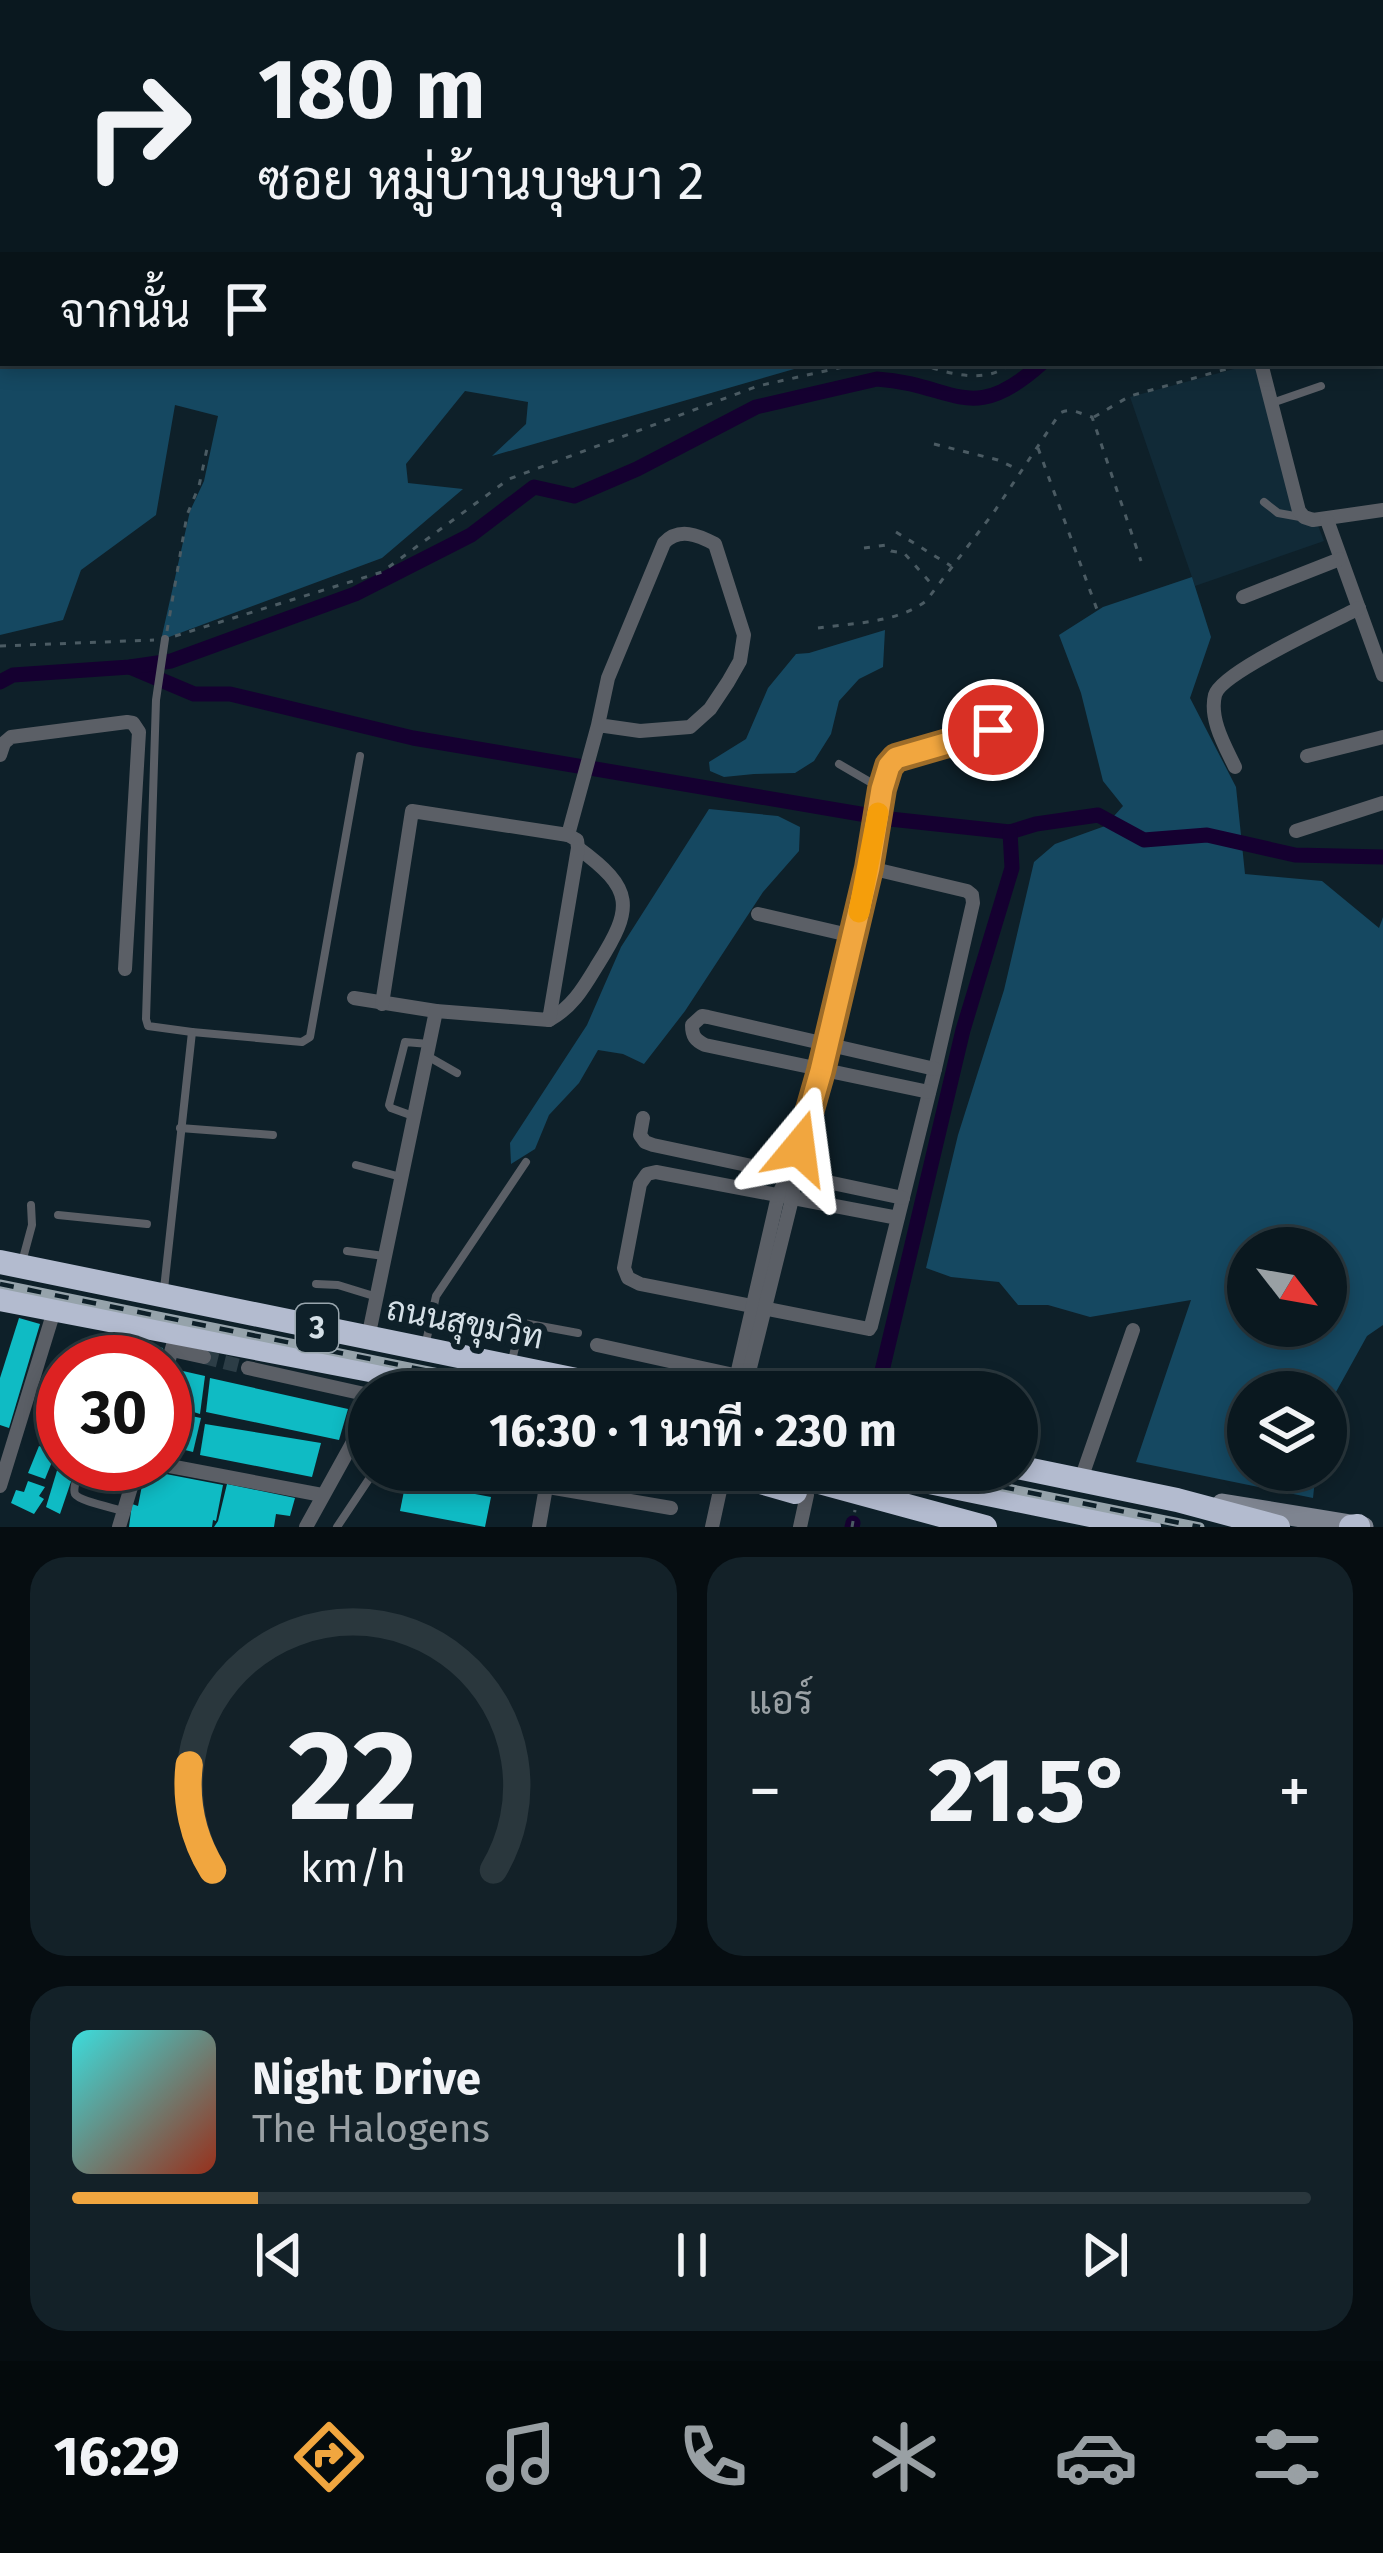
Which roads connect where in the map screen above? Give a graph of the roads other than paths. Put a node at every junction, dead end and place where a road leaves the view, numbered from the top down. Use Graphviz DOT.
graph roads {
  1 [pos="1263,366"];
  2 [pos="1321,386"];
  3 [pos="1272,404"];
  4 [pos="1264,502"];
  5 [pos="1383,510"];
  6 [pos="1304,517"];
  7 [pos="1327,520"];
  8 [pos="1340,559"];
  9 [pos="1244,597"];
  10 [pos="1359,608"];
  11 [pos="165,640"];
  12 [pos="1383,676"];
  13 [pos="598,725"];
  14 [pos="993,730"];
  15 [pos="1383,737"];
  16 [pos="0,755"];
  17 [pos="360,756"];
  18 [pos="1307,756"];
  19 [pos="839,764"];
  20 [pos="1234,767"];
  21 [pos="881,797"];
  22 [pos="1383,803"];
  23 [pos="1296,831"];
  24 [pos="573,841"];
  25 [pos="869,868"];
  26 [pos="758,914"];
  27 [pos="853,936"];
  28 [pos="124,969"];
  29 [pos="354,998"];
  30 [pos="382,1004"];
  31 [pos="436,1010"];
  32 [pos="549,1020"];
  33 [pos="192,1032"];
  34 [pos="826,1045"];
  35 [pos="429,1050"];
  36 [pos="935,1069"];
  37 [pos="821,1071"];
  38 [pos="457,1073"];
  39 [pos="929,1092"];
  40 [pos="415,1117"];
  41 [pos="643,1118"];
  42 [pos="180,1128"];
  43 [pos="273,1135"];
  44 [pos="526,1162"];
  45 [pos="356,1165"];
  46 [pos="791,1175"];
  47 [pos="402,1177"];
  48 [pos="785,1198"];
  49 [pos="903,1198"];
  50 [pos="31,1205"];
  51 [pos="58,1215"];
  52 [pos="898,1218"];
  53 [pos="147,1224"];
  54 [pos="347,1251"];
  55 [pos="386,1256"];
  56 [pos="10,1264"];
  57 [pos="316,1284"];
  58 [pos="163,1297"];
  59 [pos="377,1298"];
  60 [pos="0,1299"];
  61 [pos="758,1306"];
  62 [pos="54,1311"];
  63 [pos="1133,1330"];
  64 [pos="578,1333"];
  65 [pos="147,1335"];
  66 [pos="368,1338"];
  67 [pos="192,1345"];
  68 [pos="597,1345"];
  69 [pos="424,1348"];
  70 [pos="192,1352"];
  71 [pos="204,1358"];
  72 [pos="511,1366"];
  73 [pos="248,1368"];
  74 [pos="510,1371"];
  75 [pos="535,1371"];
  76 [pos="690,1371"];
  77 [pos="743,1371"];
  78 [pos="348,1376"];
  79 [pos="348,1390"];
  80 [pos="348,1450"];
  81 [pos="192,1470"];
  82 [pos="1038,1471"];
  83 [pos="1081,1479"];
  84 [pos="0,1486"];
  85 [pos="75,1491"];
  86 [pos="361,1491"];
  87 [pos="545,1491"];
  88 [pos="570,1491"];
  89 [pos="718,1491"];
  90 [pos="793,1491"];
  91 [pos="852,1491"];
  92 [pos="973,1491"];
  93 [pos="322,1495"];
  94 [pos="807,1495"];
  95 [pos="1177,1499"];
  96 [pos="670,1508"];
  97 [pos="854,1518"];
  98 [pos="122,1519"];
  99 [pos="306,1527"];
  100 [pos="338,1527"];
  101 [pos="539,1527"];
  102 [pos="712,1527"];
  103 [pos="800,1527"];
  104 [pos="919,1527"];
  105 [pos="985,1527"];
  106 [pos="1149,1527"];
  107 [pos="1278,1527"];
  108 [pos="1358,1527"];
  1 -- 3 [label="street"];
  2 -- 3 [label="lane"];
  3 -- 6 [label="street"];
  4 -- 6 [label="lane"];
  5 -- 7 [label="street"];
  6 -- 7 [label="street"];
  7 -- 8 [label="street"];
  8 -- 9 [label="street"];
  8 -- 10 [label="street"];
  10 -- 12 [label="street"];
  10 -- 20 [label="street"];
  11 -- 33 [label="lane"];
  13 -- 13 [label="street"];
  13 -- 24 [label="street"];
  14 -- 21 [label="street"];
  15 -- 18 [label="street"];
  16 -- 28 [label="street"];
  17 -- 33 [label="lane"];
  19 -- 21 [label="lane"];
  21 -- 25 [label="street"];
  22 -- 23 [label="street"];
  24 -- 30 [label="street"];
  24 -- 32 [label="street"];
  24 -- 32 [label="street"];
  25 -- 27 [label="street"];
  25 -- 36 [label="street"];
  26 -- 27 [label="street"];
  27 -- 34 [label="street"];
  29 -- 30 [label="street"];
  30 -- 31 [label="street"];
  31 -- 32 [label="street"];
  31 -- 35 [label="street"];
  33 -- 42 [label="lane"];
  34 -- 36 [label="street"];
  34 -- 37 [label="street"];
  34 -- 37 [label="street"];
  35 -- 38 [label="lane"];
  35 -- 40 [label="street"];
  35 -- 40 [label="lane"];
  36 -- 39 [label="street"];
  37 -- 39 [label="street"];
  37 -- 46 [label="street"];
  39 -- 49 [label="street"];
  40 -- 47 [label="street"];
  41 -- 46 [label="street"];
  42 -- 43 [label="lane"];
  42 -- 58 [label="lane"];
  44 -- 69 [label="lane"];
  45 -- 47 [label="lane"];
  46 -- 48 [label="street"];
  46 -- 49 [label="street"];
  47 -- 55 [label="street"];
  48 -- 52 [label="street"];
  48 -- 61 [label="street"];
  48 -- 61 [label="street"];
  49 -- 52 [label="street"];
  50 -- 56 [label="lane"];
  51 -- 53 [label="lane"];
  52 -- 61 [label="street"];
  54 -- 55 [label="lane"];
  55 -- 59 [label="street"];
  56 -- 58 [label="highway, ถนนสุขุมวิท / 3"];
  57 -- 59 [label="lane"];
  58 -- 66 [label="highway, ถนนสุขุมวิท / 3"];
  59 -- 66 [label="street"];
  60 -- 62 [label="highway, ถนนสุขุมวิท / 3"];
  61 -- 77 [label="street"];
  62 -- 65 [label="highway, ถนนสุขุมวิท / 3"];
  62 -- 84 [label="street"];
  63 -- 83 [label="street"];
  64 -- 72 [label="lane"];
  66 -- 69 [label="highway, ถนนสุขุมวิท / 3"];
  67 -- 78 [label="highway, ถนนสุขุมวิท / 3"];
  68 -- 76 [label="street"];
  69 -- 72 [label="highway, ถนนสุขุมวิท / 3"];
  70 -- 71 [label="street"];
  72 -- 74 [label="highway"];
  72 -- 75 [label="highway, ถนนสุขุมวิท / 3"];
  73 -- 79 [label="street"];
  80 -- 93 [label="street"];
  81 -- 93 [label="street"];
  82 -- 83 [label="highway"];
  83 -- 95 [label="highway"];
  85 -- 98 [label="lane"];
  86 -- 100 [label="lane"];
  87 -- 101 [label="street"];
  88 -- 96 [label="street"];
  89 -- 102 [label="street"];
  90 -- 94 [label="highway"];
  91 -- 105 [label="highway"];
  92 -- 106 [label="highway"];
  93 -- 99 [label="street"];
  94 -- 97 [label="highway"];
  94 -- 103 [label="street"];
  95 -- 107 [label="highway"];
  95 -- 108 [label="main road"];
  97 -- 104 [label="highway"];
}
